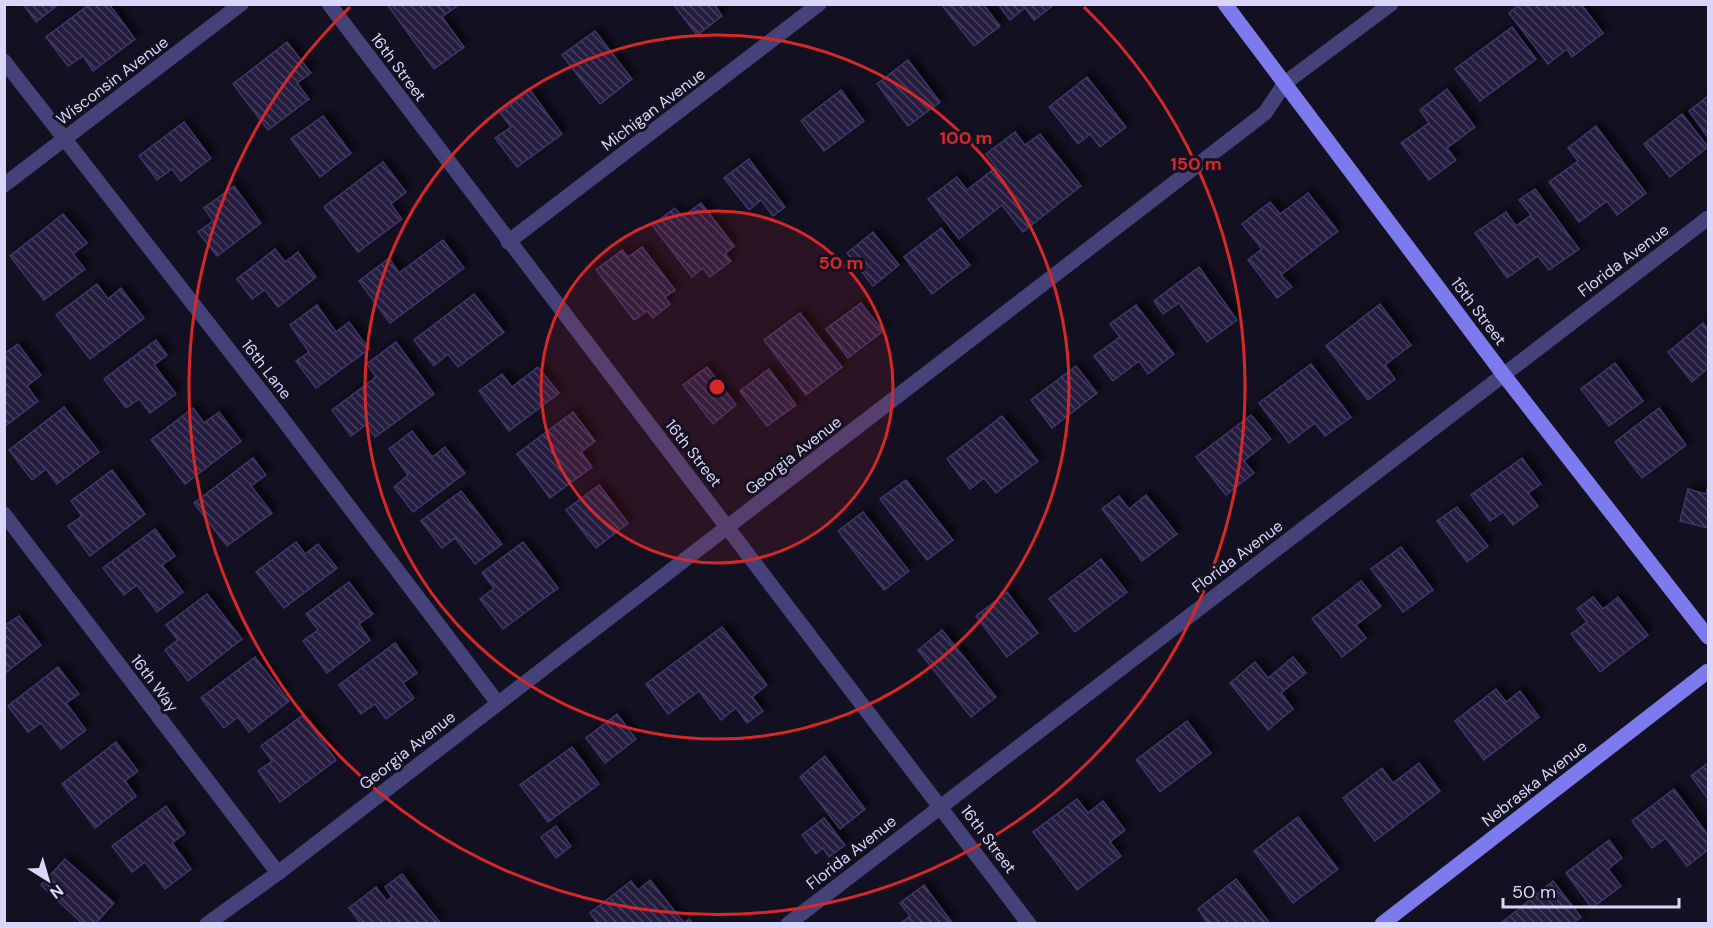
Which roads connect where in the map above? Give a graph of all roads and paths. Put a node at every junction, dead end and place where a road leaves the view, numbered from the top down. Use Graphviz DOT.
graph roads {
  1 [pos="241,4"];
  2 [pos="329,4"];
  3 [pos="819,4"];
  4 [pos="1225,4"];
  5 [pos="1391,4"];
  6 [pos="4,61"];
  7 [pos="1285,83"];
  8 [pos="64,140"];
  9 [pos="4,185"];
  10 [pos="1708,218"];
  11 [pos="508,242"];
  12 [pos="1503,374"];
  13 [pos="4,514"];
  14 [pos="729,528"];
  15 [pos="1708,637"];
  16 [pos="1708,670"];
  17 [pos="497,702"];
  18 [pos="940,805"];
  19 [pos="278,873"];
  20 [pos="207,924"];
  21 [pos="788,924"];
  22 [pos="1029,924"];
  23 [pos="1382,924"];
  1 -- 8 [label="street, Wisconsin Avenue"];
  2 -- 11 [label="street, 16th Street"];
  3 -- 11 [label="street, Michigan Avenue"];
  4 -- 7 [label="street, 15th Street"];
  5 -- 7 [label="street, Georgia Avenue"];
  6 -- 8 [label="street, 16th Lane"];
  7 -- 12 [label="street, 15th Street"];
  7 -- 14 [label="street, Georgia Avenue"];
  8 -- 9 [label="street, Wisconsin Avenue"];
  8 -- 17 [label="street, 16th Lane"];
  10 -- 12 [label="street, Florida Avenue"];
  11 -- 14 [label="street, 16th Street"];
  12 -- 15 [label="street, 15th Street"];
  12 -- 18 [label="street, Florida Avenue"];
  13 -- 19 [label="street, 16th Way"];
  14 -- 17 [label="street, Georgia Avenue"];
  14 -- 18 [label="street, 16th Street"];
  16 -- 23 [label="street, Nebraska Avenue"];
  17 -- 19 [label="street, Georgia Avenue"];
  18 -- 21 [label="street, Florida Avenue"];
  18 -- 22 [label="street, 16th Street"];
  19 -- 20 [label="street, Georgia Avenue"];
}
